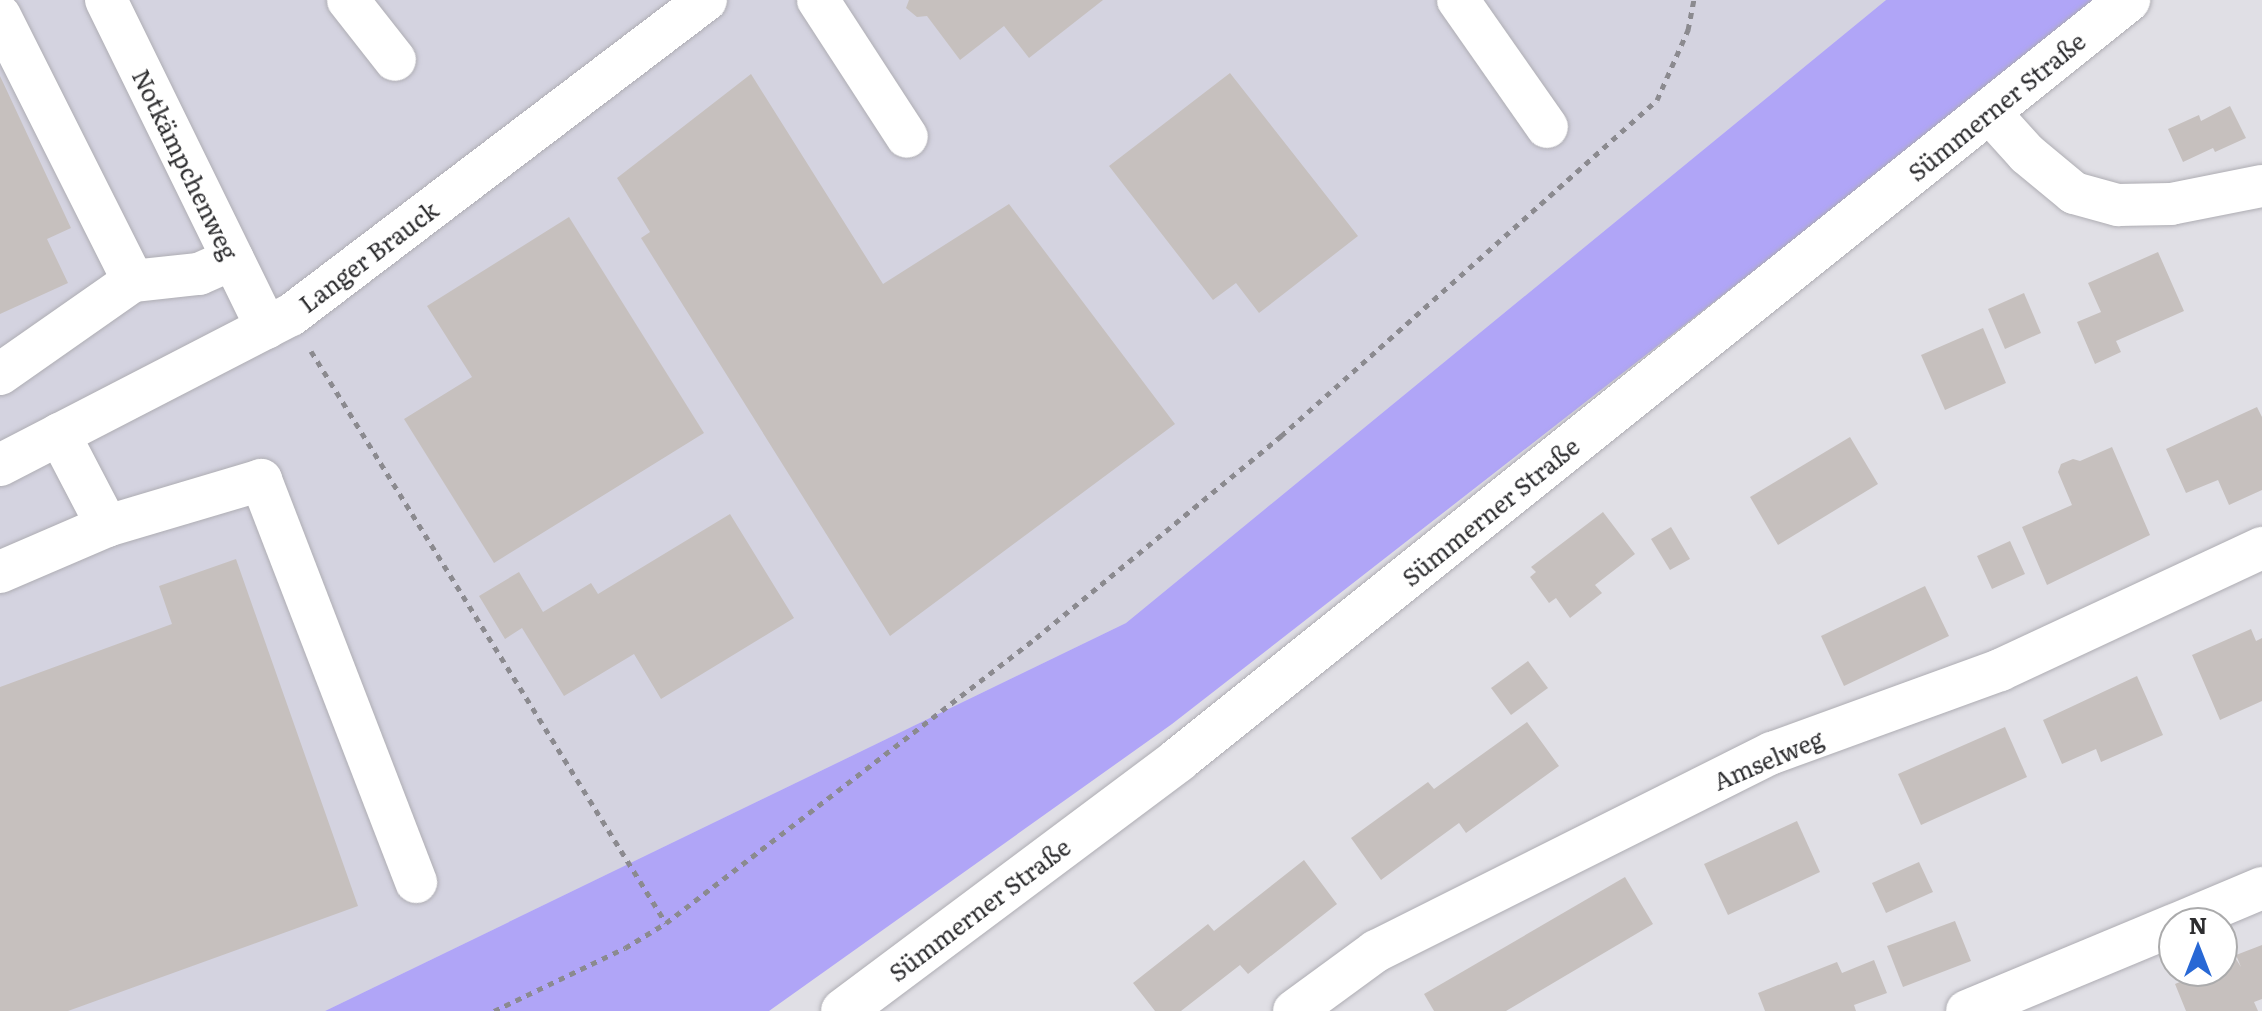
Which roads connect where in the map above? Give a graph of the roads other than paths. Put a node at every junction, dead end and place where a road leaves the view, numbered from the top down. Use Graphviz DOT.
graph roads {
  1 [pos="106,0"];
  2 [pos="348,0"];
  3 [pos="706,0"];
  4 [pos="818,0"];
  5 [pos="1458,0"];
  6 [pos="2128,0"];
  7 [pos="0,16"];
  8 [pos="395,60"];
  9 [pos="1989,112"];
  10 [pos="1547,127"];
  11 [pos="907,137"];
  12 [pos="2262,186"];
  13 [pos="233,259"];
  14 [pos="133,281"];
  15 [pos="279,322"];
  16 [pos="0,374"];
  17 [pos="59,434"];
  18 [pos="0,465"];
  19 [pos="107,526"];
  20 [pos="2262,548"];
  21 [pos="0,572"];
  22 [pos="416,882"];
  23 [pos="2262,888"];
  24 [pos="2217,907"];
  25 [pos="2158,931"];
  26 [pos="843,1011"];
  27 [pos="1294,1011"];
  28 [pos="1967,1011"];
  1 -- 13 [label="street, Notkämpchenweg"];
  2 -- 8 [label="street"];
  3 -- 15 [label="street, Langer Brauck"];
  4 -- 11 [label="street"];
  5 -- 10 [label="street"];
  6 -- 9 [label="main road, Sümmerner Straße"];
  7 -- 14 [label="street"];
  9 -- 12 [label="street"];
  9 -- 26 [label="main road, Sümmerner Straße"];
  13 -- 14 [label="street"];
  13 -- 15 [label="street, Notkämpchenweg"];
  14 -- 16 [label="street"];
  15 -- 17 [label="street, Langer Brauck"];
  17 -- 18 [label="street, Langer Brauck"];
  17 -- 19 [label="street"];
  19 -- 21 [label="street"];
  19 -- 22 [label="street"];
  20 -- 27 [label="street, Amselweg"];
  23 -- 24 [label="street"];
  25 -- 28 [label="street"];
}
